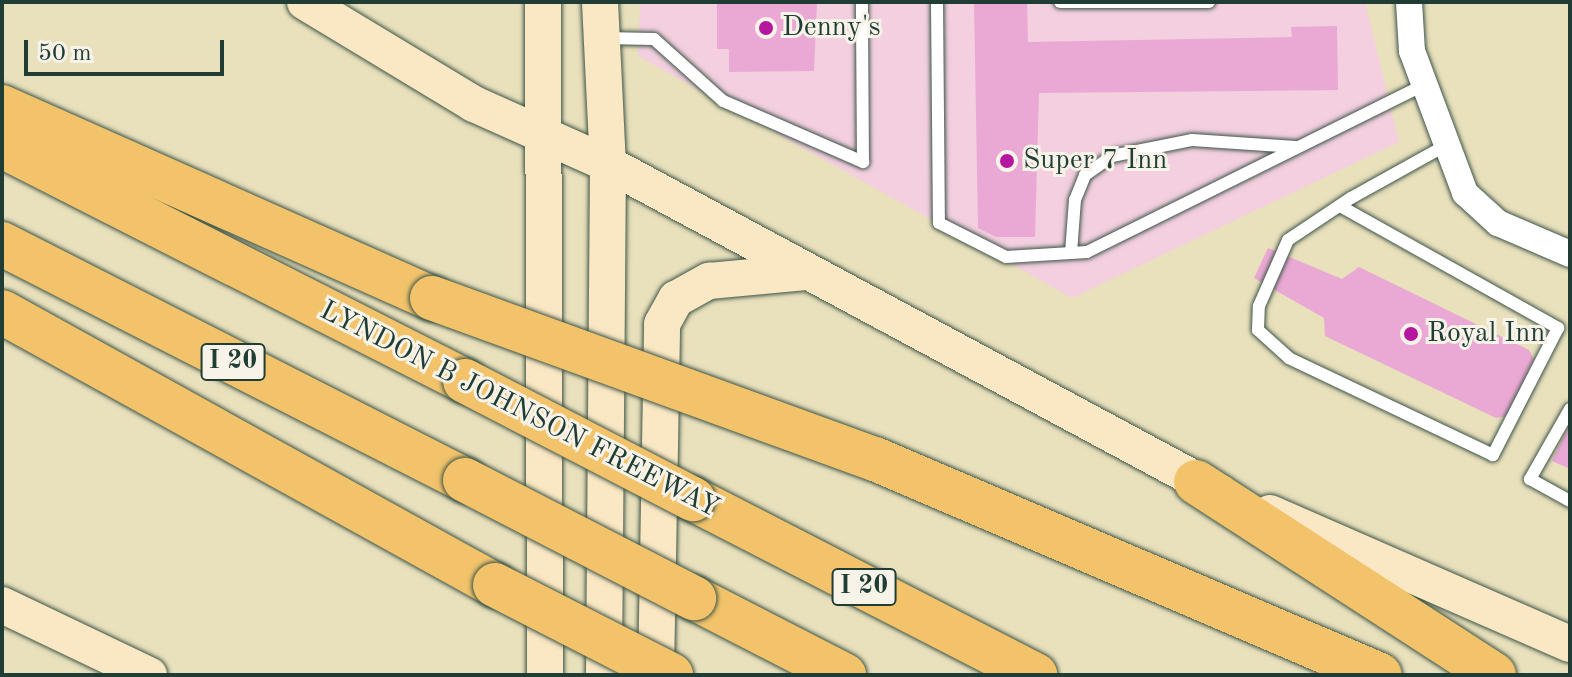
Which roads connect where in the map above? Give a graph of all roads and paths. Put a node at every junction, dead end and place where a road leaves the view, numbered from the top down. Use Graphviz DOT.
graph roads {
  1 [pos="305,2"];
  2 [pos="543,2"];
  3 [pos="600,2"];
  4 [pos="862,2"];
  5 [pos="937,2"];
  6 [pos="1060,2"];
  7 [pos="1209,2"];
  8 [pos="1409,2"];
  9 [pos="600,38"];
  10 [pos="1423,85"];
  11 [pos="2,107"];
  12 [pos="540,138"];
  13 [pos="2,146"];
  14 [pos="1298,147"];
  15 [pos="1443,147"];
  16 [pos="608,164"];
  17 [pos="1340,206"];
  18 [pos="2,244"];
  19 [pos="1071,253"];
  20 [pos="1570,254"];
  21 [pos="808,272"];
  22 [pos="2,312"];
  23 [pos="1570,409"];
  24 [pos="1196,482"];
  25 [pos="1570,501"];
  26 [pos="2,605"];
  27 [pos="1570,644"];
  28 [pos="149,675"];
  29 [pos="545,675"];
  30 [pos="604,675"];
  31 [pos="656,675"];
  32 [pos="671,675"];
  33 [pos="844,675"];
  34 [pos="1035,675"];
  35 [pos="1380,675"];
  36 [pos="1494,675"];
  1 -- 12 [label="main road"];
  2 -- 12 [label="main road"];
  3 -- 9 [label="main road"];
  4 -- 9 [label="lane"];
  5 -- 19 [label="lane"];
  6 -- 7 [label="lane"];
  8 -- 10 [label="street"];
  9 -- 16 [label="main road"];
  10 -- 14 [label="lane"];
  10 -- 15 [label="street"];
  11 -- 35 [label="highway, bridge"];
  12 -- 16 [label="main road"];
  12 -- 29 [label="main road"];
  13 -- 34 [label="highway, LYNDON B JOHNSON FREEWAY / I 20, bridge"];
  14 -- 19 [label="lane"];
  14 -- 19 [label="lane"];
  15 -- 17 [label="lane"];
  15 -- 20 [label="street"];
  16 -- 21 [label="main road"];
  16 -- 30 [label="main road"];
  17 -- 17 [label="lane"];
  18 -- 33 [label="highway, I 20, bridge"];
  21 -- 24 [label="main road"];
  21 -- 31 [label="main road"];
  22 -- 32 [label="highway, bridge"];
  23 -- 25 [label="lane"];
  24 -- 27 [label="main road"];
  24 -- 36 [label="highway"];
  26 -- 28 [label="main road"];
}
